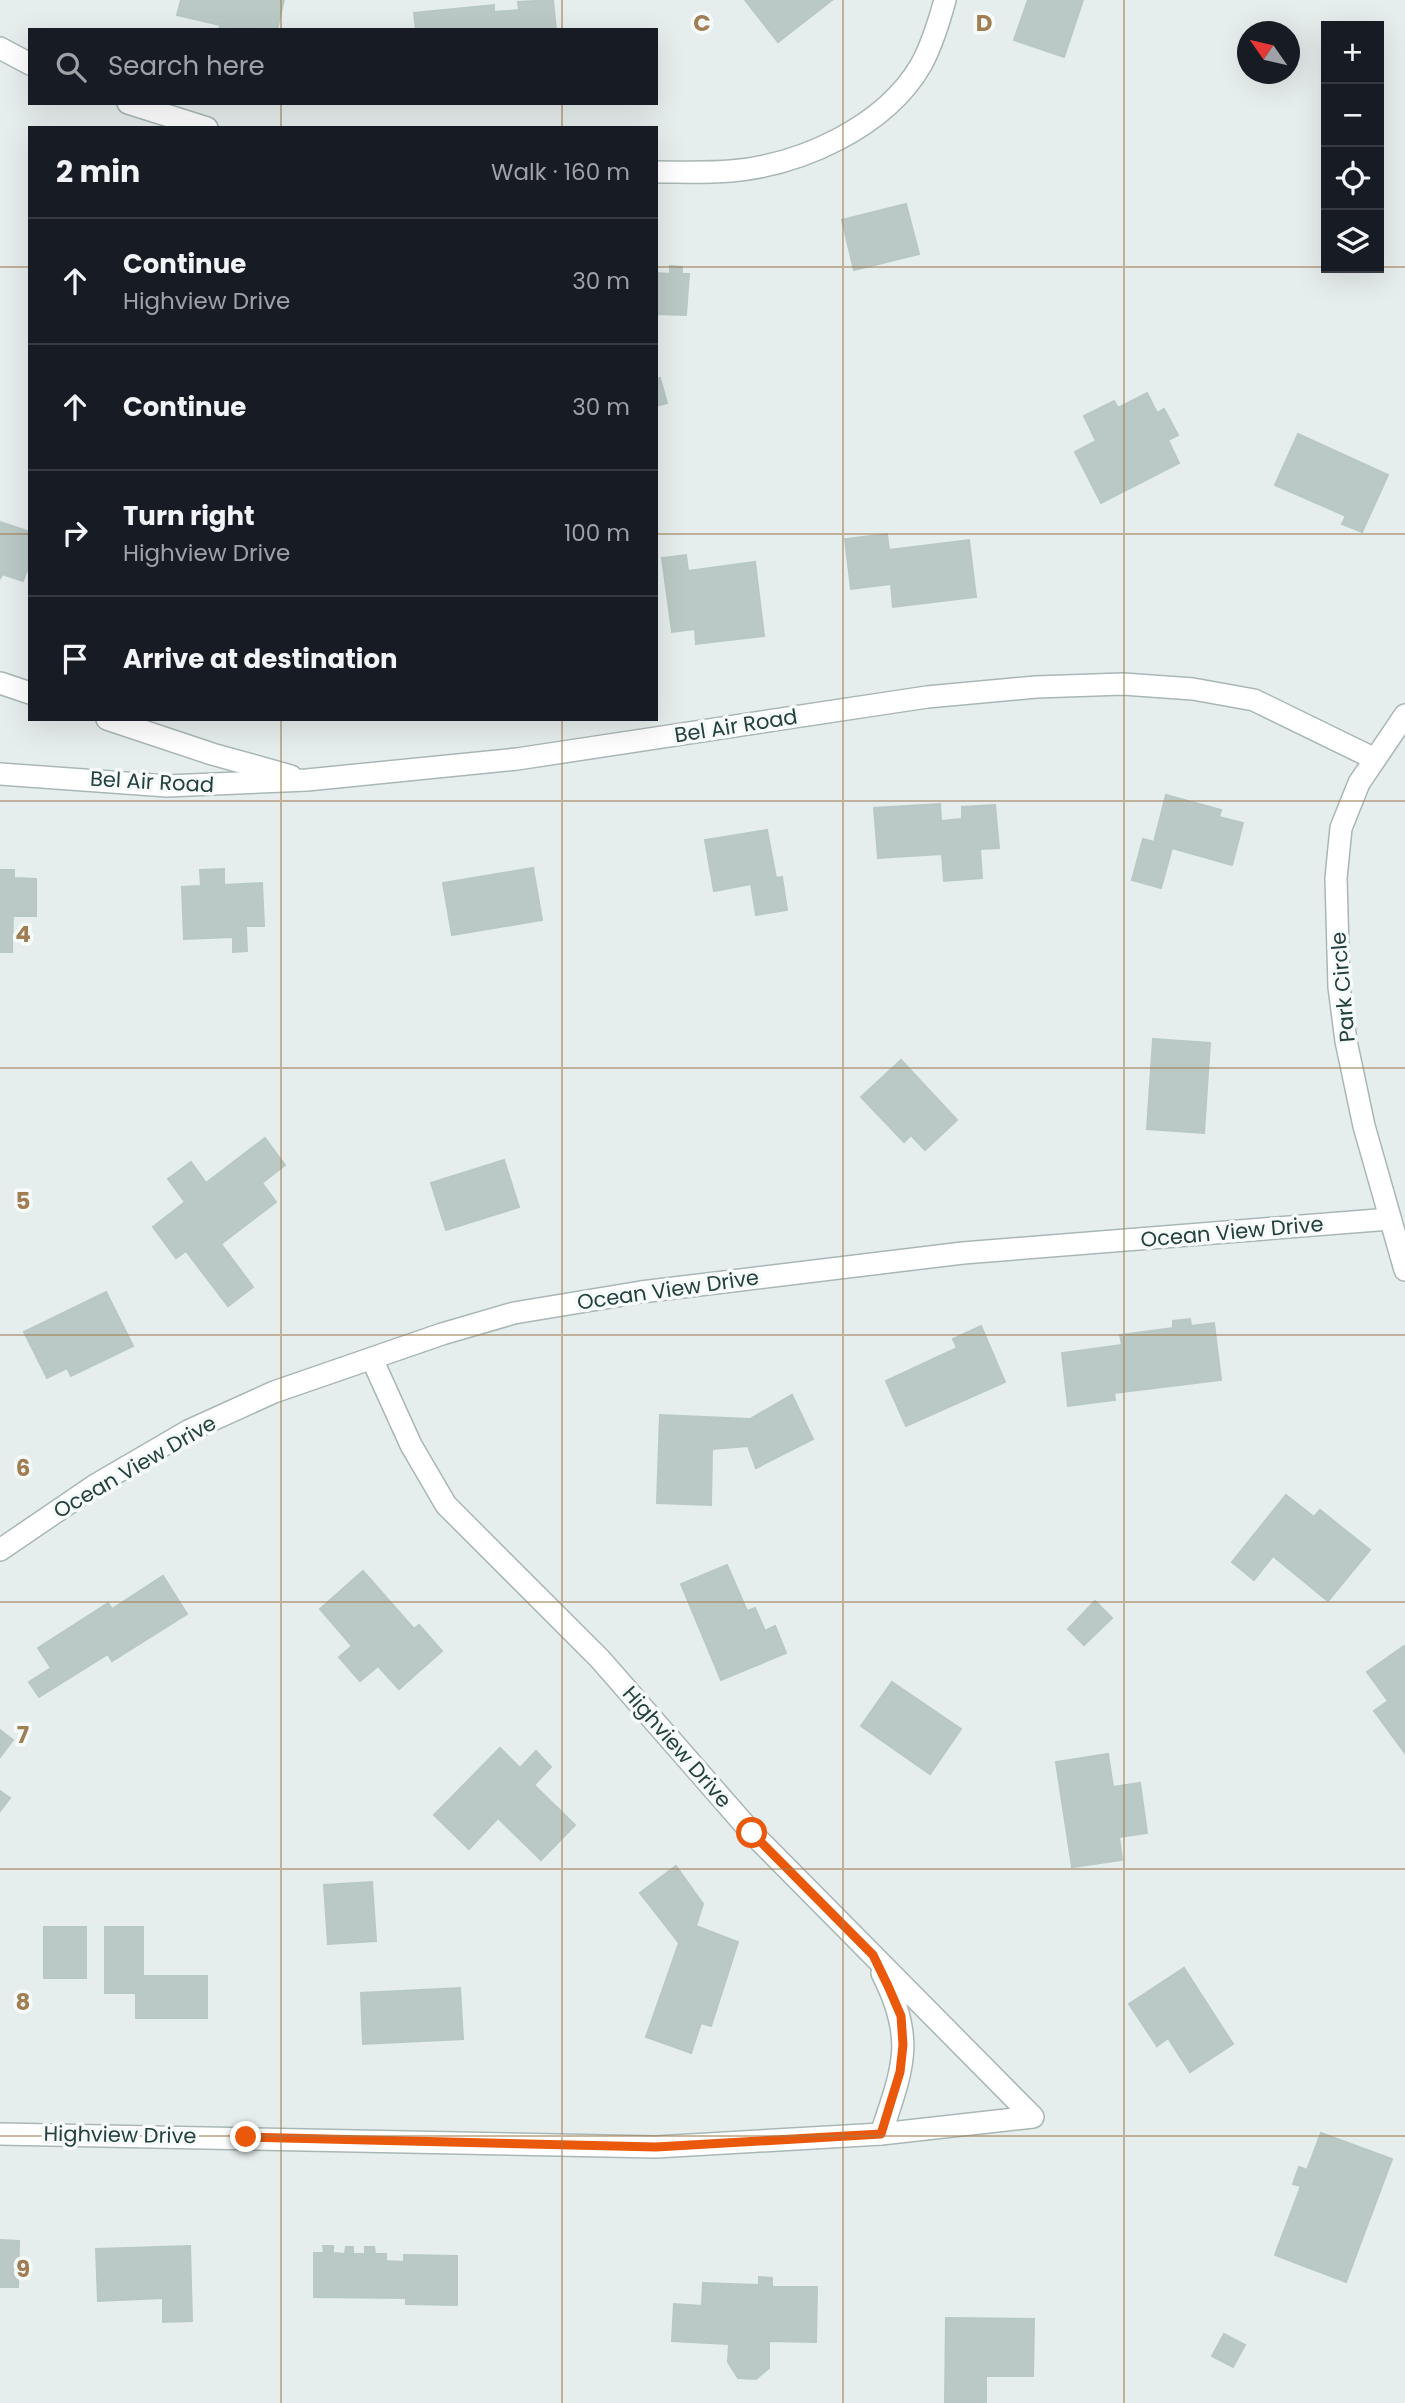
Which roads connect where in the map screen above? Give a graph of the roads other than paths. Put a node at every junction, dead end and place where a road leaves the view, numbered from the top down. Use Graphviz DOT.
graph roads {
  1 [pos="945,0"];
  2 [pos="0,48"];
  3 [pos="28,63"];
  4 [pos="134,105"];
  5 [pos="201,126"];
  6 [pos="658,172"];
  7 [pos="0,683"];
  8 [pos="28,692"];
  9 [pos="1405,715"];
  10 [pos="113,721"];
  11 [pos="1375,759"];
  12 [pos="0,774"];
  13 [pos="307,780"];
  14 [pos="1390,1219"];
  15 [pos="1405,1270"];
  16 [pos="372,1359"];
  17 [pos="0,1550"];
  18 [pos="873,1955"];
  19 [pos="0,2134"];
  20 [pos="881,2134"];
  1 -- 6 [label="street"];
  2 -- 3 [label="street"];
  4 -- 5 [label="street"];
  7 -- 8 [label="street"];
  9 -- 11 [label="street, Park Circle"];
  10 -- 13 [label="street"];
  11 -- 13 [label="street, Bel Air Road"];
  11 -- 14 [label="street, Park Circle"];
  12 -- 13 [label="street, Bel Air Road"];
  14 -- 15 [label="street, Park Circle"];
  14 -- 16 [label="street, Ocean View Drive"];
  16 -- 17 [label="street, Ocean View Drive"];
  16 -- 18 [label="street, Highview Drive"];
  18 -- 20 [label="street"];
  18 -- 20 [label="street, Highview Drive"];
  19 -- 20 [label="street, Highview Drive"];
}
